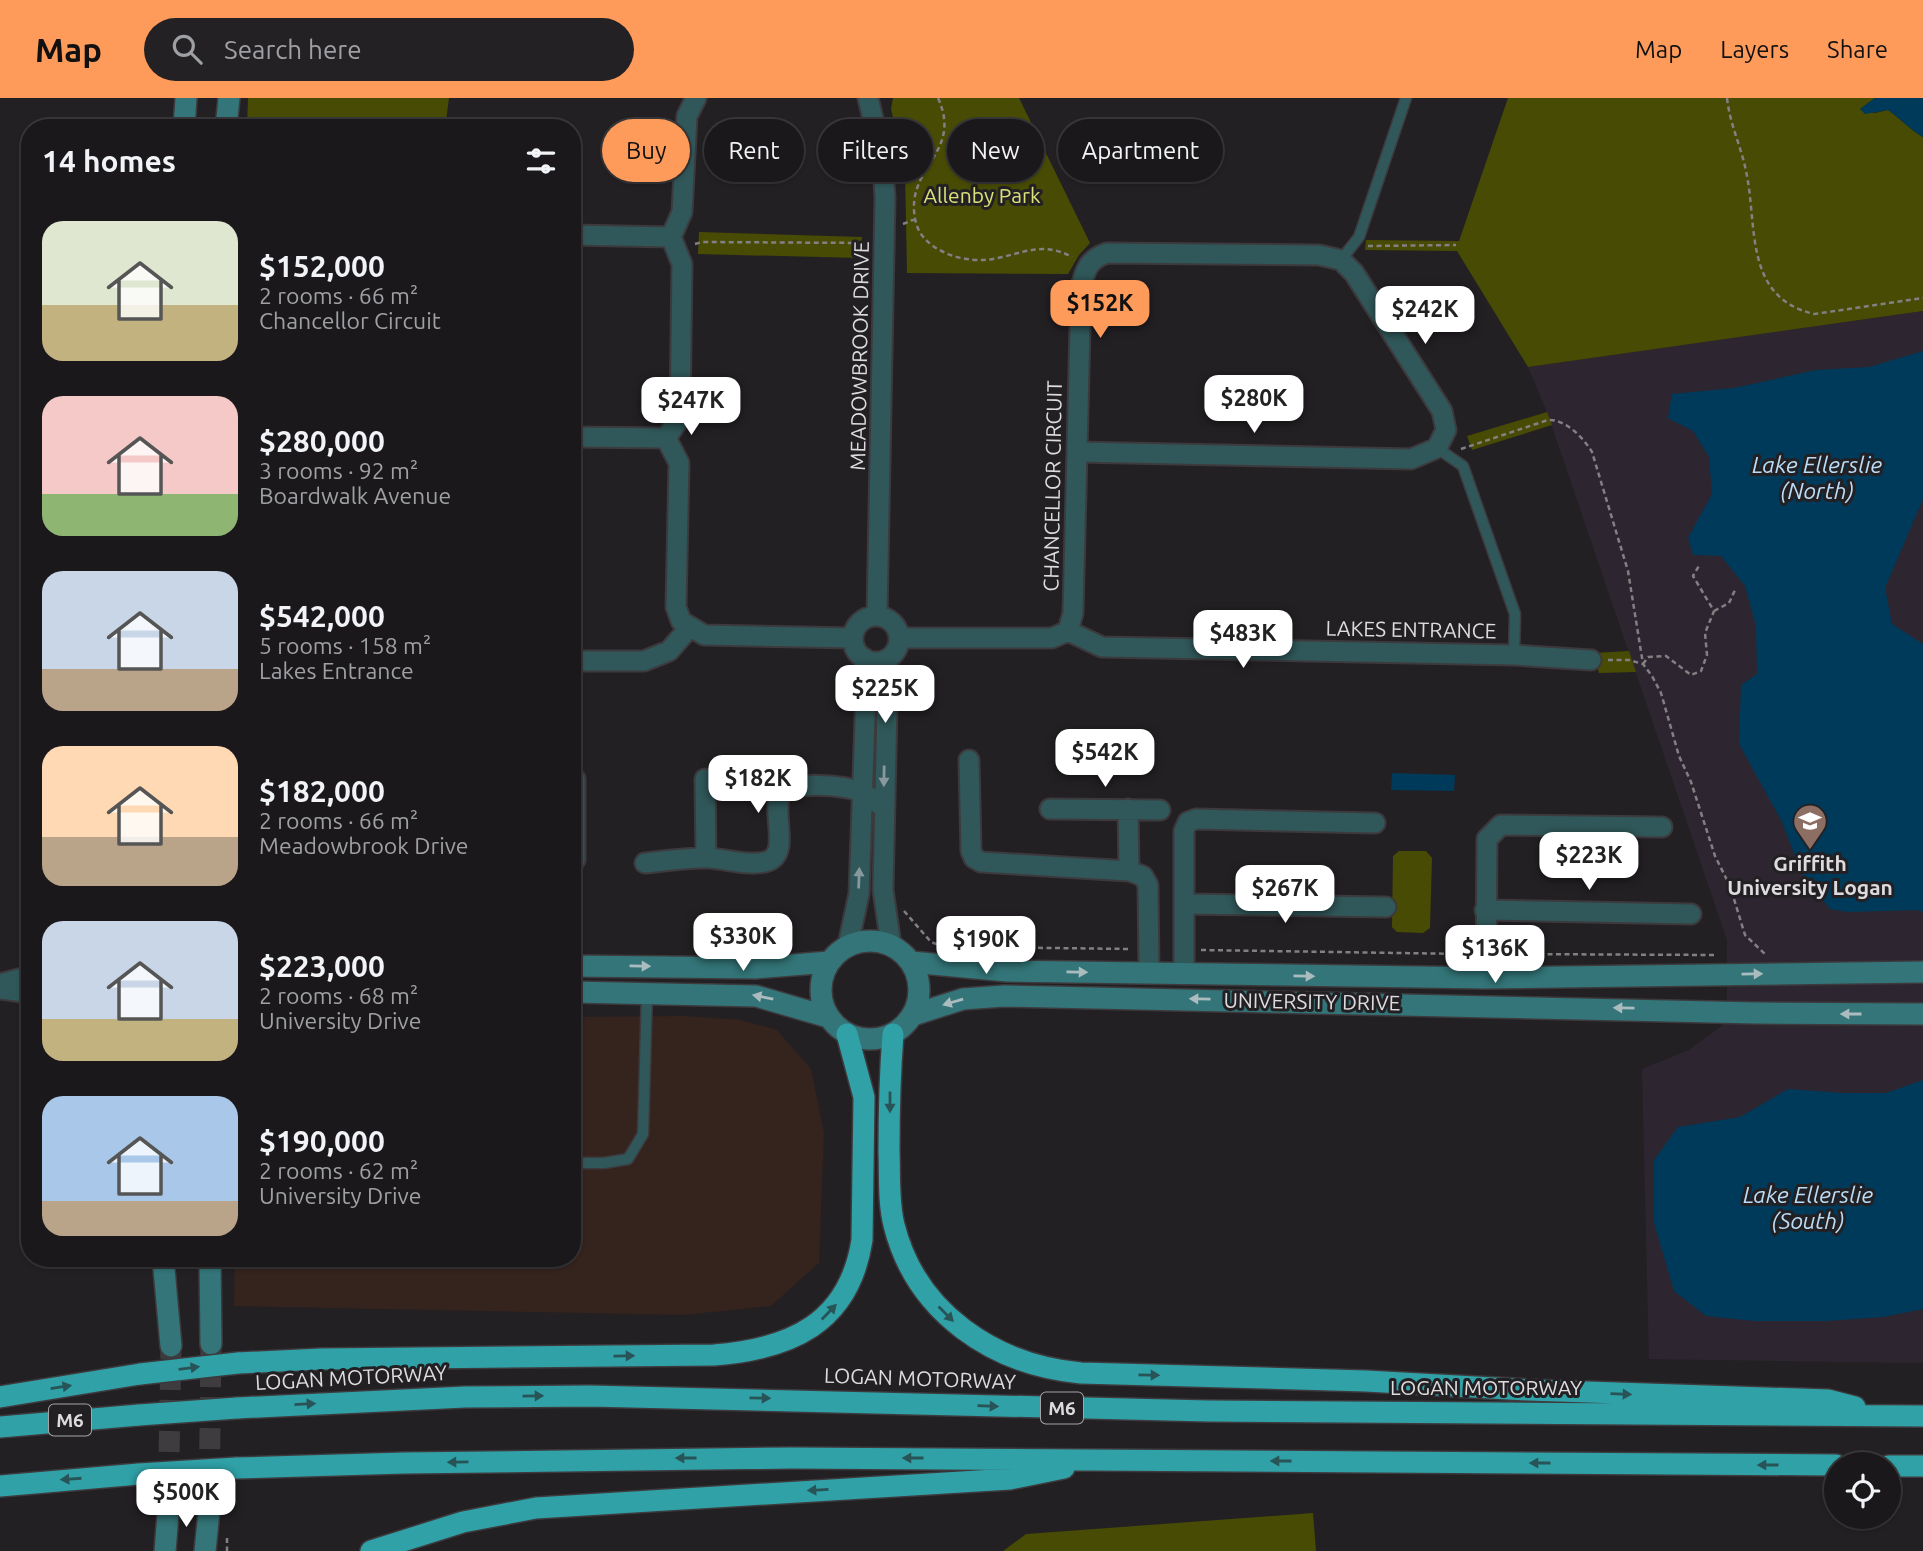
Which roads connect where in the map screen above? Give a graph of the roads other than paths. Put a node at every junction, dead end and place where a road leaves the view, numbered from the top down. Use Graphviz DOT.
graph roads {
  1 [pos="186,98"];
  2 [pos="229,98"];
  3 [pos="696,98"];
  4 [pos="868,98"];
  5 [pos="1406,98"];
  6 [pos="185,119"];
  7 [pos="227,119"];
  8 [pos="581,235"];
  9 [pos="671,237"];
  10 [pos="1346,254"];
  11 [pos="581,437"];
  12 [pos="666,438"];
  13 [pos="1437,448"];
  14 [pos="1077,452"];
  15 [pos="877,617"];
  16 [pos="689,628"];
  17 [pos="1068,631"];
  18 [pos="853,638"];
  19 [pos="899,638"];
  20 [pos="1514,655"];
  21 [pos="864,659"];
  22 [pos="888,659"];
  23 [pos="1591,660"];
  24 [pos="581,661"];
  25 [pos="968,760"];
  26 [pos="705,779"];
  27 [pos="862,792"];
  28 [pos="883,807"];
  29 [pos="1050,809"];
  30 [pos="1128,809"];
  31 [pos="1160,810"];
  32 [pos="1376,823"];
  33 [pos="1662,827"];
  34 [pos="706,858"];
  35 [pos="645,863"];
  36 [pos="1129,871"];
  37 [pos="1184,904"];
  38 [pos="1386,907"];
  39 [pos="1485,910"];
  40 [pos="1691,914"];
  41 [pos="891,945"];
  42 [pos="848,946"];
  43 [pos="829,962"];
  44 [pos="911,962"];
  45 [pos="581,965"];
  46 [pos="1922,972"];
  47 [pos="1149,973"];
  48 [pos="1184,974"];
  49 [pos="1577,976"];
  50 [pos="21,978"];
  51 [pos="1486,978"];
  52 [pos="0,984"];
  53 [pos="0,989"];
  54 [pos="21,992"];
  55 [pos="581,992"];
  56 [pos="647,992"];
  57 [pos="1713,1010"];
  58 [pos="1921,1014"];
  59 [pos="913,1015"];
  60 [pos="828,1017"];
  61 [pos="847,1034"];
  62 [pos="893,1034"];
  63 [pos="581,1163"];
  64 [pos="164,1267"];
  65 [pos="210,1267"];
  66 [pos="211,1344"];
  67 [pos="171,1346"];
  68 [pos="0,1397"];
  69 [pos="1887,1416"];
  70 [pos="1923,1416"];
  71 [pos="0,1427"];
  72 [pos="1104,1460"];
  73 [pos="1824,1465"];
  74 [pos="1901,1466"];
  75 [pos="1923,1466"];
  76 [pos="0,1486"];
  77 [pos="209,1511"];
  78 [pos="168,1514"];
  79 [pos="165,1551"];
  80 [pos="205,1551"];
  81 [pos="371,1551"];
  1 -- 6 [label="street"];
  2 -- 7 [label="street"];
  3 -- 9 [label="street"];
  4 -- 15 [label="street, MEADOWBROOK DRIVE"];
  5 -- 10 [label="lane"];
  8 -- 9 [label="street"];
  9 -- 12 [label="street"];
  10 -- 13 [label="street"];
  10 -- 14 [label="street, CHANCELLOR CIRCUIT"];
  11 -- 12 [label="street"];
  12 -- 16 [label="street"];
  13 -- 14 [label="street"];
  13 -- 20 [label="lane"];
  14 -- 17 [label="street, CHANCELLOR CIRCUIT"];
  15 -- 18 [label="street"];
  15 -- 19 [label="street"];
  16 -- 18 [label="street"];
  16 -- 24 [label="street"];
  17 -- 19 [label="street"];
  17 -- 20 [label="street, LAKES ENTRANCE"];
  18 -- 21 [label="street"];
  19 -- 22 [label="street"];
  20 -- 23 [label="street, LAKES ENTRANCE"];
  21 -- 22 [label="street"];
  21 -- 27 [label="street"];
  22 -- 28 [label="street, one-way"];
  25 -- 36 [label="street"];
  26 -- 34 [label="street"];
  27 -- 28 [label="street"];
  27 -- 34 [label="street"];
  42 -- 27 [label="street, one-way"];
  28 -- 41 [label="street"];
  29 -- 30 [label="street"];
  30 -- 31 [label="street"];
  30 -- 36 [label="street"];
  32 -- 37 [label="street"];
  33 -- 39 [label="street"];
  34 -- 35 [label="street"];
  36 -- 47 [label="street"];
  37 -- 38 [label="street"];
  37 -- 48 [label="street"];
  39 -- 40 [label="street"];
  39 -- 51 [label="street"];
  41 -- 42 [label="street"];
  41 -- 44 [label="street"];
  42 -- 43 [label="street"];
  45 -- 43 [label="street, one-way"];
  43 -- 60 [label="street"];
  44 -- 47 [label="street, UNIVERSITY DRIVE, one-way"];
  44 -- 59 [label="street"];
  49 -- 46 [label="street, UNIVERSITY DRIVE, one-way"];
  47 -- 48 [label="street, UNIVERSITY DRIVE"];
  48 -- 51 [label="street, UNIVERSITY DRIVE, one-way"];
  49 -- 51 [label="street, UNIVERSITY DRIVE"];
  49 -- 57 [label="street, UNIVERSITY DRIVE"];
  50 -- 52 [label="street"];
  53 -- 54 [label="street"];
  55 -- 56 [label="street"];
  60 -- 56 [label="street, one-way"];
  56 -- 63 [label="lane"];
  58 -- 57 [label="street, UNIVERSITY DRIVE, one-way"];
  57 -- 59 [label="street, UNIVERSITY DRIVE, one-way"];
  59 -- 62 [label="street"];
  60 -- 61 [label="street"];
  61 -- 62 [label="street"];
  68 -- 61 [label="highway, one-way, bridge"];
  62 -- 69 [label="highway, one-way"];
  64 -- 67 [label="street"];
  65 -- 66 [label="street"];
  69 -- 70 [label="highway, LOGAN MOTORWAY / M6"];
  71 -- 69 [label="highway, LOGAN MOTORWAY / M6, one-way, bridge"];
  73 -- 72 [label="highway, one-way"];
  72 -- 76 [label="highway, one-way, bridge"];
  72 -- 81 [label="highway, one-way"];
  74 -- 75 [label="highway"];
  77 -- 80 [label="street"];
  78 -- 79 [label="street"];
}
